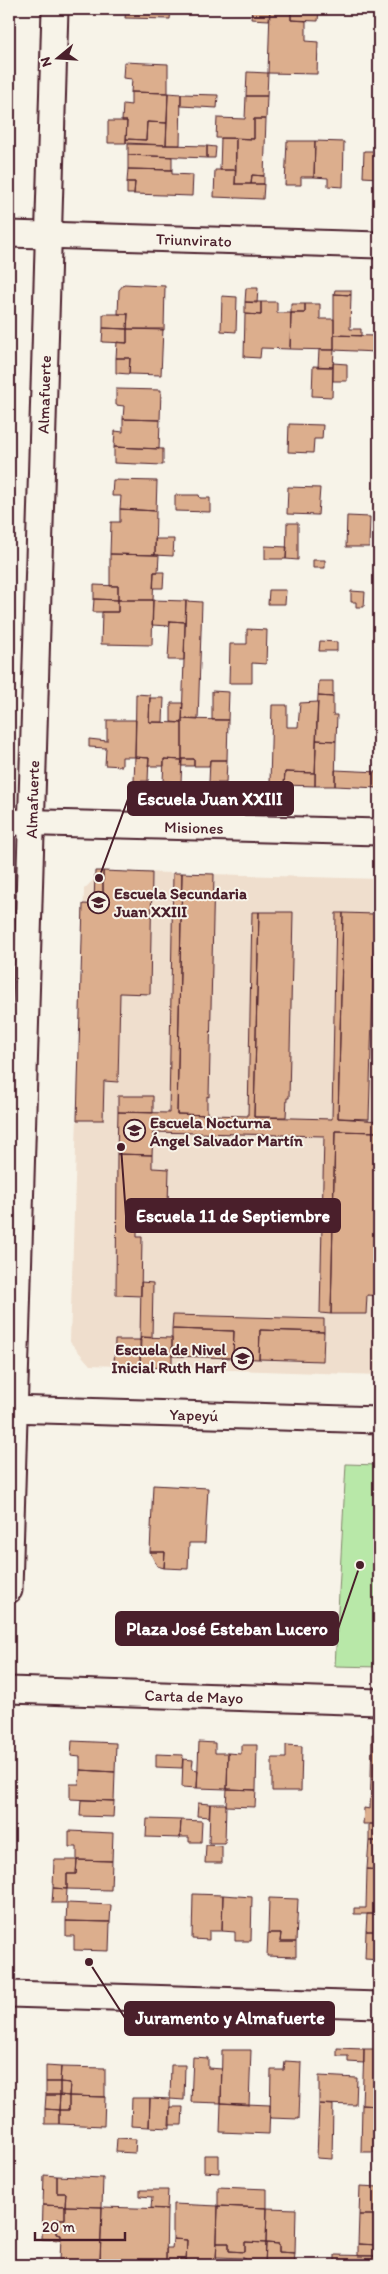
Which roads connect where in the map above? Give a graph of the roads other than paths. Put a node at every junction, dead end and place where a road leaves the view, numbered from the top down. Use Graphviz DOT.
graph roads {
  1 [pos="55,9"];
  2 [pos="9,234"];
  3 [pos="49,235"];
  4 [pos="379,245"];
  5 [pos="20,822"];
  6 [pos="379,832"];
  7 [pos="11,1409"];
  8 [pos="379,1420"];
  9 [pos="9,1590"];
  10 [pos="9,1690"];
  11 [pos="379,1702"];
  12 [pos="9,1994"];
  13 [pos="379,2005"];
  1 -- 3 [label="street, Almafuerte"];
  2 -- 3 [label="street, Triunvirato"];
  3 -- 4 [label="street, Triunvirato"];
  3 -- 5 [label="street, Almafuerte"];
  5 -- 6 [label="street, Misiones"];
  5 -- 7 [label="street, Almafuerte"];
  7 -- 8 [label="street, Yapeyú"];
  7 -- 9 [label="street, Almafuerte"];
  10 -- 11 [label="street, Carta de Mayo"];
  12 -- 13 [label="street"];
}
